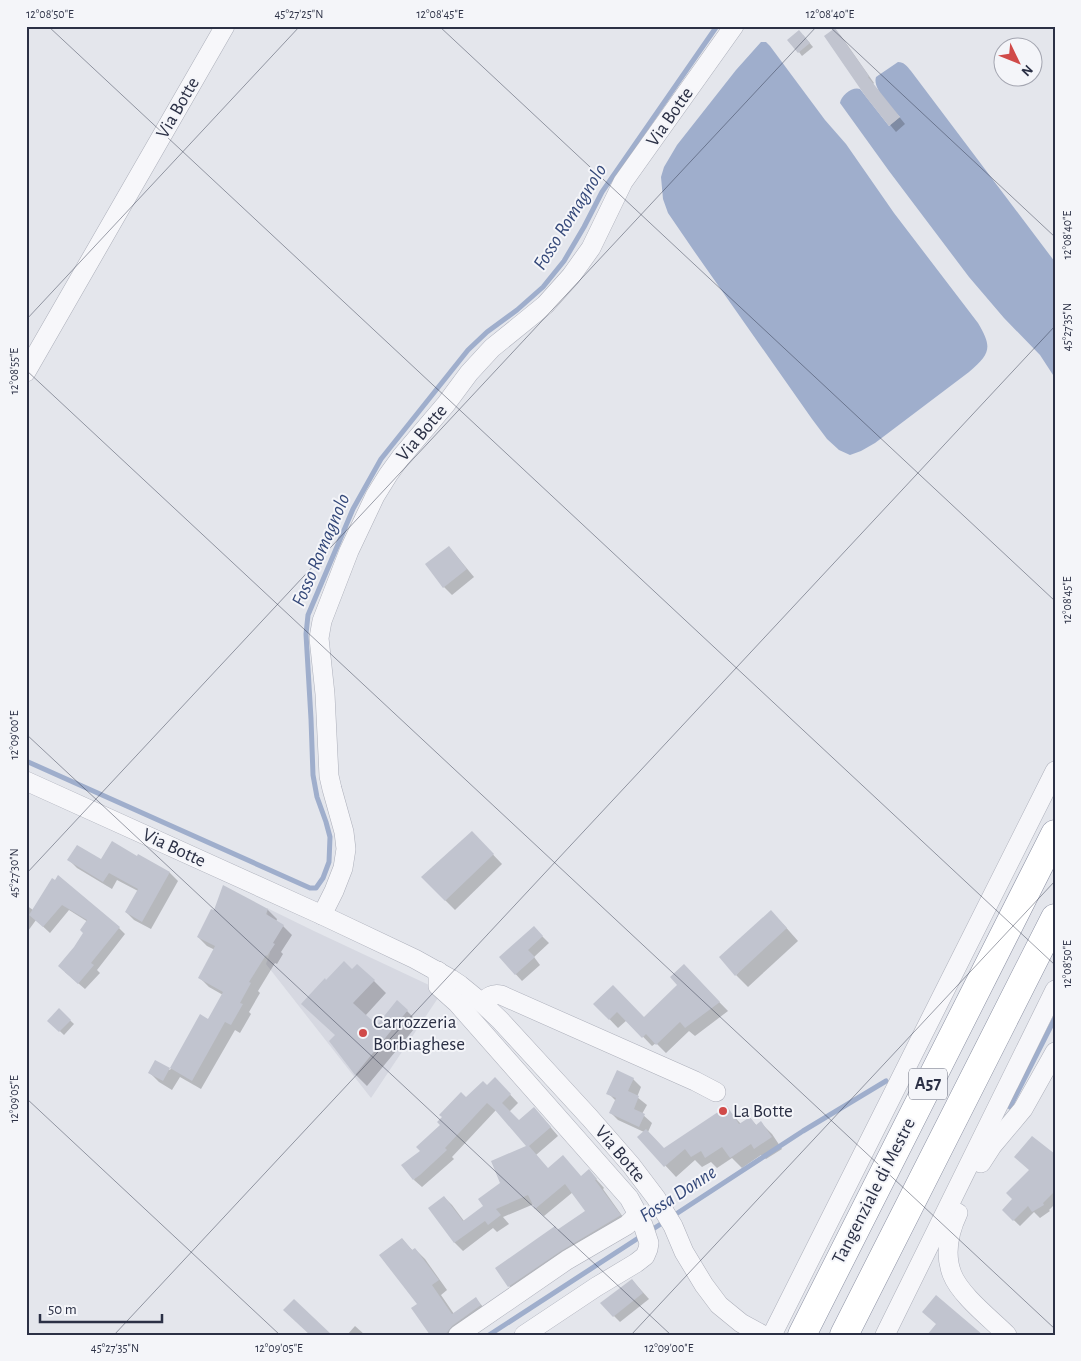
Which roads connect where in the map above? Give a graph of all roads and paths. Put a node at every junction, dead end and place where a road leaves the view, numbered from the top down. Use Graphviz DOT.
graph roads {
  1 [pos="225,26"];
  2 [pos="734,26"];
  3 [pos="26,372"];
  4 [pos="1055,771"];
  5 [pos="26,781"];
  6 [pos="1055,834"];
  7 [pos="322,915"];
  8 [pos="1055,918"];
  9 [pos="438,972"];
  10 [pos="1055,990"];
  11 [pos="482,1003"];
  12 [pos="1055,1052"];
  13 [pos="716,1092"];
  14 [pos="643,1228"];
  15 [pos="458,1335"];
  16 [pos="524,1335"];
  17 [pos="763,1335"];
  18 [pos="772,1335"];
  19 [pos="802,1335"];
  20 [pos="844,1335"];
  21 [pos="885,1335"];
  22 [pos="1007,1335"];
  1 -- 3 [label="street, Via Botte"];
  2 -- 7 [label="street, Via Botte"];
  4 -- 18 [label="street"];
  5 -- 7 [label="street, Via Botte"];
  6 -- 19 [label="highway, Tangenziale di Mestre / A57"];
  7 -- 9 [label="street, Via Botte"];
  8 -- 20 [label="highway, Tangenziale di Mestre / A57"];
  9 -- 11 [label="street, Via Botte"];
  9 -- 14 [label="street, Via Botte"];
  10 -- 21 [label="street"];
  11 -- 13 [label="street"];
  11 -- 17 [label="street, Via Botte"];
  12 -- 22 [label="street"];
  14 -- 15 [label="street"];
  14 -- 16 [label="street"];
}
